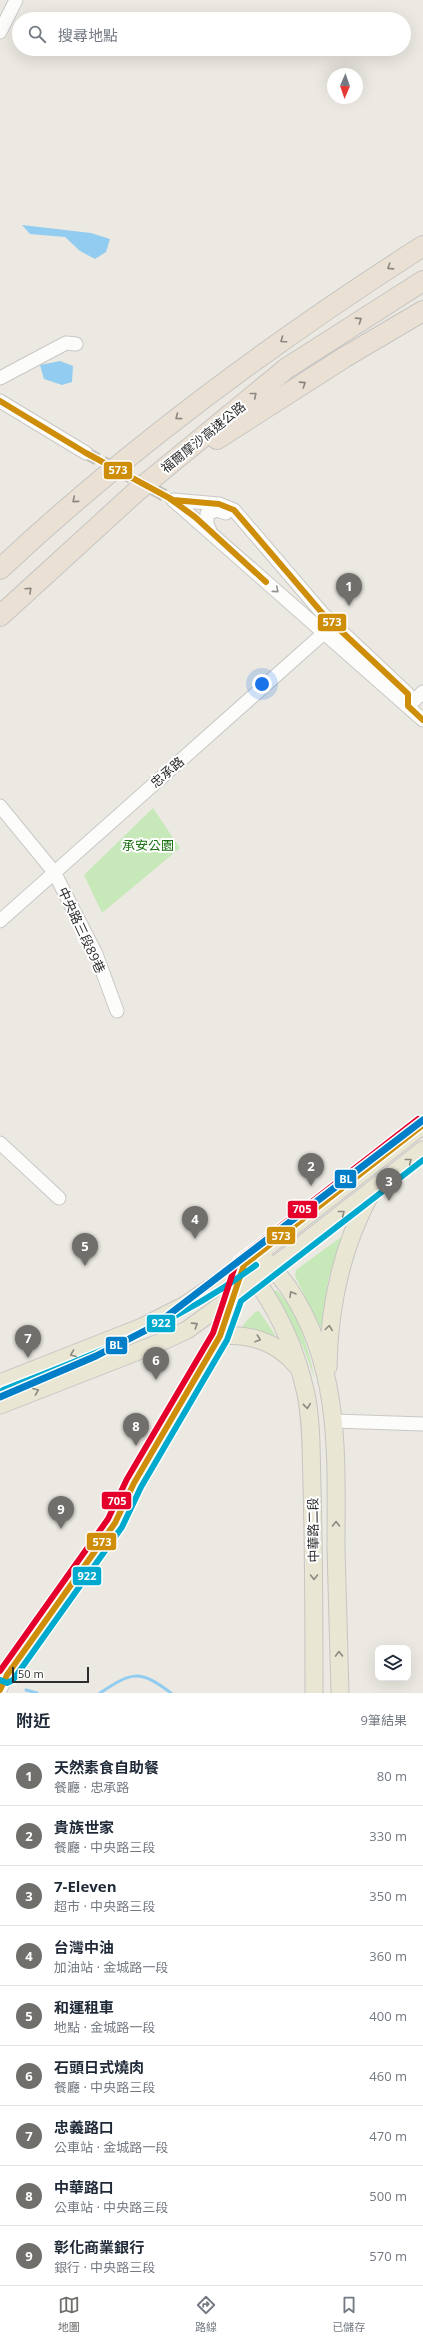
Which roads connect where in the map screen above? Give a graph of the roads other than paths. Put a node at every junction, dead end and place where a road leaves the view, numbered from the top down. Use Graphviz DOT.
graph roads {
  1 [pos="16,0"];
  2 [pos="0,32"];
  3 [pos="423,246"];
  4 [pos="423,281"];
  5 [pos="423,311"];
  6 [pos="76,344"];
  7 [pos="0,378"];
  8 [pos="0,400"];
  9 [pos="86,453"];
  10 [pos="152,479"];
  11 [pos="207,504"];
  12 [pos="195,517"];
  13 [pos="249,528"];
  14 [pos="210,531"];
  15 [pos="0,568"];
  16 [pos="0,616"];
  17 [pos="329,628"];
  18 [pos="423,692"];
  19 [pos="408,706"];
  20 [pos="423,720"];
  21 [pos="0,806"];
  22 [pos="54,872"];
  23 [pos="0,921"];
  24 [pos="117,1011"];
  25 [pos="423,1125"];
  26 [pos="0,1143"];
  27 [pos="423,1150"];
  28 [pos="374,1188"];
  29 [pos="59,1198"];
  30 [pos="258,1253"];
  31 [pos="244,1265"];
  32 [pos="272,1268"];
  33 [pos="256,1280"];
  34 [pos="234,1296"];
  35 [pos="220,1336"];
  36 [pos="299,1368"];
  37 [pos="328,1381"];
  38 [pos="0,1383"];
  39 [pos="0,1406"];
  40 [pos="335,1421"];
  41 [pos="423,1424"];
  42 [pos="2,1673"];
  43 [pos="0,1690"];
  44 [pos="314,1693"];
  45 [pos="340,1693"];
  1 -- 2 [label="street"];
  3 -- 15 [label="highway, one-way"];
  10 -- 4 [label="highway, 福爾摩沙高速公路, one-way"];
  10 -- 5 [label="highway, one-way"];
  6 -- 7 [label="street"];
  8 -- 9 [label="street"];
  16 -- 10 [label="highway, 福爾摩沙高速公路, one-way"];
  11 -- 12 [label="street"];
  11 -- 12 [label="street"];
  11 -- 13 [label="street"];
  12 -- 14 [label="street"];
  13 -- 14 [label="street"];
  13 -- 17 [label="street"];
  14 -- 17 [label="street, one-way"];
  17 -- 19 [label="street"];
  17 -- 22 [label="street, 忠承路"];
  18 -- 19 [label="street"];
  19 -- 20 [label="street"];
  21 -- 22 [label="street, 中央路三段89巷"];
  22 -- 23 [label="street, 忠承路"];
  22 -- 24 [label="street, 中央路三段89巷"];
  25 -- 30 [label="main road"];
  26 -- 29 [label="street"];
  28 -- 27 [label="main road, one-way"];
  32 -- 28 [label="main road, one-way"];
  37 -- 28 [label="main road, one-way"];
  30 -- 31 [label="main road"];
  30 -- 32 [label="main road"];
  31 -- 33 [label="main road, 中華路二段"];
  31 -- 34 [label="street"];
  31 -- 38 [label="main road, one-way"];
  32 -- 33 [label="main road"];
  37 -- 32 [label="main road, one-way"];
  33 -- 34 [label="main road"];
  33 -- 36 [label="main road, 中華路二段"];
  34 -- 35 [label="street"];
  39 -- 34 [label="main road, one-way"];
  35 -- 36 [label="main road, one-way"];
  35 -- 42 [label="street"];
  36 -- 44 [label="main road, 中華路二段, one-way"];
  37 -- 40 [label="main road, 中華路二段"];
  40 -- 41 [label="street"];
  45 -- 40 [label="main road, 中華路二段, one-way"];
  42 -- 43 [label="street"];
}
